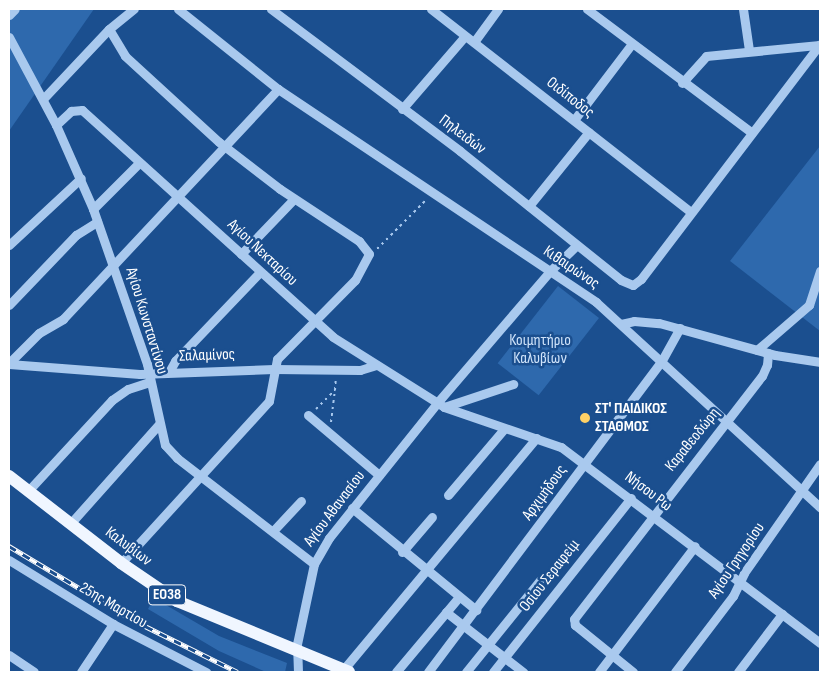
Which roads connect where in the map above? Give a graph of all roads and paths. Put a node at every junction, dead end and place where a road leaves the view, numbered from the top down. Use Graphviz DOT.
graph roads {
  1 [pos="15,9"];
  2 [pos="134,9"];
  3 [pos="178,9"];
  4 [pos="271,9"];
  5 [pos="431,9"];
  6 [pos="498,9"];
  7 [pos="587,9"];
  8 [pos="743,9"];
  9 [pos="9,14"];
  10 [pos="109,29"];
  11 [pos="465,36"];
  12 [pos="9,37"];
  13 [pos="474,42"];
  14 [pos="820,44"];
  15 [pos="632,45"];
  16 [pos="749,50"];
  17 [pos="682,83"];
  18 [pos="278,89"];
  19 [pos="43,99"];
  20 [pos="402,108"];
  21 [pos="574,120"];
  22 [pos="56,125"];
  23 [pos="589,132"];
  24 [pos="752,133"];
  25 [pos="224,146"];
  26 [pos="139,164"];
  27 [pos="80,178"];
  28 [pos="432,194"];
  29 [pos="177,198"];
  30 [pos="294,199"];
  31 [pos="529,206"];
  32 [pos="93,209"];
  33 [pos="690,211"];
  34 [pos="97,222"];
  35 [pos="9,245"];
  36 [pos="578,245"];
  37 [pos="241,254"];
  38 [pos="369,254"];
  39 [pos="114,267"];
  40 [pos="820,271"];
  41 [pos="260,272"];
  42 [pos="550,272"];
  43 [pos="9,304"];
  44 [pos="313,322"];
  45 [pos="622,324"];
  46 [pos="680,328"];
  47 [pos="757,350"];
  48 [pos="768,353"];
  49 [pos="661,362"];
  50 [pos="820,362"];
  51 [pos="9,364"];
  52 [pos="376,365"];
  53 [pos="274,369"];
  54 [pos="337,370"];
  55 [pos="169,372"];
  56 [pos="149,378"];
  57 [pos="513,384"];
  58 [pos="335,390"];
  59 [pos="441,405"];
  60 [pos="309,416"];
  61 [pos="726,422"];
  62 [pos="159,424"];
  63 [pos="504,429"];
  64 [pos="327,431"];
  65 [pos="536,438"];
  66 [pos="584,464"];
  67 [pos="820,464"];
  68 [pos="379,474"];
  69 [pos="9,476"];
  70 [pos="200,476"];
  71 [pos="801,490"];
  72 [pos="28,491"];
  73 [pos="448,495"];
  74 [pos="631,498"];
  75 [pos="301,501"];
  76 [pos="820,507"];
  77 [pos="352,508"];
  78 [pos="653,515"];
  79 [pos="432,517"];
  80 [pos="70,524"];
  81 [pos="274,531"];
  82 [pos="695,546"];
  83 [pos="402,552"];
  84 [pos="9,560"];
  85 [pos="121,563"];
  86 [pos="314,564"];
  87 [pos="426,571"];
  88 [pos="541,579"];
  89 [pos="740,582"];
  90 [pos="459,597"];
  91 [pos="476,610"];
  92 [pos="446,612"];
  93 [pos="782,614"];
  94 [pos="113,624"];
  95 [pos="463,626"];
  96 [pos="820,643"];
  97 [pos="488,645"];
  98 [pos="297,652"];
  99 [pos="9,655"];
  100 [pos="611,656"];
  101 [pos="504,658"];
  102 [pos="346,671"];
  103 [pos="34,672"];
  104 [pos="81,672"];
  105 [pos="206,672"];
  106 [pos="298,672"];
  107 [pos="396,672"];
  108 [pos="428,672"];
  109 [pos="466,672"];
  110 [pos="493,672"];
  111 [pos="524,672"];
  112 [pos="599,672"];
  113 [pos="633,672"];
  114 [pos="675,672"];
  115 [pos="738,672"];
  1 -- 9 [label="street"];
  2 -- 10 [label="street"];
  3 -- 18 [label="street, Κιθαιρώνος"];
  4 -- 20 [label="street, Πηλειδών"];
  5 -- 11 [label="street, Οιδίποδος"];
  6 -- 13 [label="street"];
  7 -- 15 [label="street"];
  8 -- 16 [label="street"];
  10 -- 19 [label="street"];
  10 -- 25 [label="street"];
  11 -- 13 [label="street, Οιδίποδος"];
  11 -- 20 [label="street"];
  12 -- 19 [label="street, Αγίου Κωνσταντίνου"];
  13 -- 21 [label="street, Οιδίποδος"];
  14 -- 16 [label="street"];
  14 -- 24 [label="street"];
  15 -- 17 [label="street"];
  15 -- 21 [label="street"];
  16 -- 17 [label="street"];
  17 -- 24 [label="street"];
  18 -- 25 [label="street"];
  18 -- 28 [label="street, Κιθαιρώνος"];
  19 -- 22 [label="street, Αγίου Κωνσταντίνου"];
  20 -- 31 [label="street, Πηλειδών"];
  21 -- 23 [label="street, Οιδίποδος"];
  22 -- 26 [label="street, Αγίου Νεκταρίου"];
  22 -- 27 [label="street, Αγίου Κωνσταντίνου"];
  23 -- 31 [label="street"];
  23 -- 33 [label="street, Οιδίποδος"];
  24 -- 33 [label="street"];
  25 -- 29 [label="street"];
  25 -- 30 [label="street"];
  26 -- 29 [label="street, Αγίου Νεκταρίου"];
  26 -- 32 [label="street"];
  27 -- 32 [label="street, Αγίου Κωνσταντίνου"];
  27 -- 35 [label="street"];
  28 -- 38 [label="path"];
  28 -- 42 [label="street, Κιθαιρώνος"];
  29 -- 37 [label="street, Αγίου Νεκταρίου"];
  29 -- 39 [label="street"];
  30 -- 37 [label="street"];
  30 -- 38 [label="street"];
  31 -- 36 [label="street, Πηλειδών"];
  32 -- 34 [label="street, Αγίου Κωνσταντίνου"];
  33 -- 36 [label="street, Πηλειδών"];
  34 -- 39 [label="street, Αγίου Κωνσταντίνου"];
  34 -- 43 [label="street"];
  36 -- 42 [label="street, Αγίου Αθανασίου"];
  37 -- 41 [label="street, Αγίου Νεκταρίου"];
  38 -- 44 [label="street"];
  39 -- 51 [label="street"];
  39 -- 56 [label="street, Αγίου Κωνσταντίνου"];
  40 -- 47 [label="street"];
  41 -- 44 [label="street, Αγίου Νεκταρίου"];
  41 -- 55 [label="street"];
  42 -- 45 [label="street, Κιθαιρώνος"];
  42 -- 59 [label="street, Αγίου Αθανασίου"];
  44 -- 52 [label="street, Αγίου Νεκταρίου"];
  44 -- 53 [label="street"];
  45 -- 46 [label="street"];
  45 -- 49 [label="street, Κιθαιρώνος"];
  46 -- 47 [label="street"];
  46 -- 49 [label="street, Αρχιμήδους"];
  47 -- 48 [label="street"];
  48 -- 50 [label="street"];
  48 -- 61 [label="street, Καραθεοδώρη"];
  49 -- 61 [label="street, Κιθαιρώνος"];
  49 -- 66 [label="street, Αρχιμήδους"];
  51 -- 56 [label="street, Σαλαμίνος"];
  52 -- 54 [label="street, Σαλαμίνος"];
  52 -- 59 [label="street, Αγίου Νεκταρίου"];
  53 -- 54 [label="street, Σαλαμίνος"];
  53 -- 55 [label="street, Σαλαμίνος"];
  53 -- 70 [label="street"];
  54 -- 58 [label="path"];
  55 -- 56 [label="street, Σαλαμίνος"];
  56 -- 62 [label="street, Αγίου Κωνσταντίνου"];
  56 -- 72 [label="street"];
  57 -- 59 [label="street"];
  58 -- 60 [label="path"];
  58 -- 64 [label="path"];
  59 -- 63 [label="street, Νήσου Ρω"];
  59 -- 68 [label="street, Αγίου Αθανασίου"];
  60 -- 64 [label="street"];
  61 -- 71 [label="street, Κιθαιρώνος"];
  61 -- 78 [label="street, Καραθεοδώρη"];
  62 -- 70 [label="street, Αγίου Κωνσταντίνου"];
  62 -- 80 [label="street"];
  63 -- 65 [label="street, Νήσου Ρω"];
  63 -- 73 [label="street"];
  64 -- 68 [label="street"];
  65 -- 66 [label="street, Νήσου Ρω"];
  65 -- 87 [label="street"];
  66 -- 74 [label="street, Νήσου Ρω"];
  66 -- 91 [label="street, Αρχιμήδους"];
  67 -- 71 [label="street, Αγίου Γρηγορίου"];
  68 -- 77 [label="street, Αγίου Αθανασίου"];
  69 -- 72 [label="main road, Καλυβίων / ΕΟ38"];
  70 -- 81 [label="street, Αγίου Κωνσταντίνου"];
  70 -- 85 [label="street"];
  71 -- 76 [label="street, Κιθαιρώνος"];
  71 -- 89 [label="street, Αγίου Γρηγορίου"];
  72 -- 80 [label="main road, Καλυβίων / ΕΟ38"];
  74 -- 78 [label="street, Νήσου Ρω"];
  74 -- 101 [label="street, Οσίου Σεραφείμ"];
  75 -- 81 [label="street"];
  77 -- 83 [label="street"];
  77 -- 86 [label="street, Αγίου Αθανασίου"];
  78 -- 82 [label="street, Νήσου Ρω"];
  78 -- 100 [label="street, Καραθεοδώρη"];
  79 -- 83 [label="street"];
  80 -- 85 [label="main road, Καλυβίων / ΕΟ38"];
  81 -- 86 [label="street, Αγίου Κωνσταντίνου"];
  82 -- 89 [label="street, Νήσου Ρω"];
  82 -- 100 [label="street"];
  83 -- 87 [label="street"];
  84 -- 94 [label="street, 25ης Μαρτίου"];
  85 -- 98 [label="main road, Καλυβίων / ΕΟ38"];
  86 -- 98 [label="street, Αγίου Αθανασίου"];
  87 -- 90 [label="street"];
  87 -- 102 [label="street"];
  88 -- 97 [label="street"];
  89 -- 93 [label="street, Νήσου Ρω"];
  89 -- 114 [label="street, Αγίου Γρηγορίου"];
  90 -- 91 [label="street"];
  90 -- 92 [label="street"];
  91 -- 95 [label="street, Αρχιμήδους"];
  92 -- 95 [label="street"];
  92 -- 107 [label="street"];
  93 -- 96 [label="street, Νήσου Ρω"];
  93 -- 115 [label="street"];
  94 -- 104 [label="street"];
  94 -- 105 [label="street, 25ης Μαρτίου"];
  95 -- 97 [label="street"];
  95 -- 108 [label="street, Αρχιμήδους"];
  97 -- 101 [label="street"];
  97 -- 109 [label="street"];
  98 -- 102 [label="main road, Καλυβίων / ΕΟ38"];
  98 -- 106 [label="street, Αγίου Αθανασίου"];
  99 -- 103 [label="street"];
  100 -- 112 [label="street"];
  100 -- 113 [label="street"];
  101 -- 110 [label="street, Οσίου Σεραφείμ"];
  101 -- 111 [label="street"];
}
